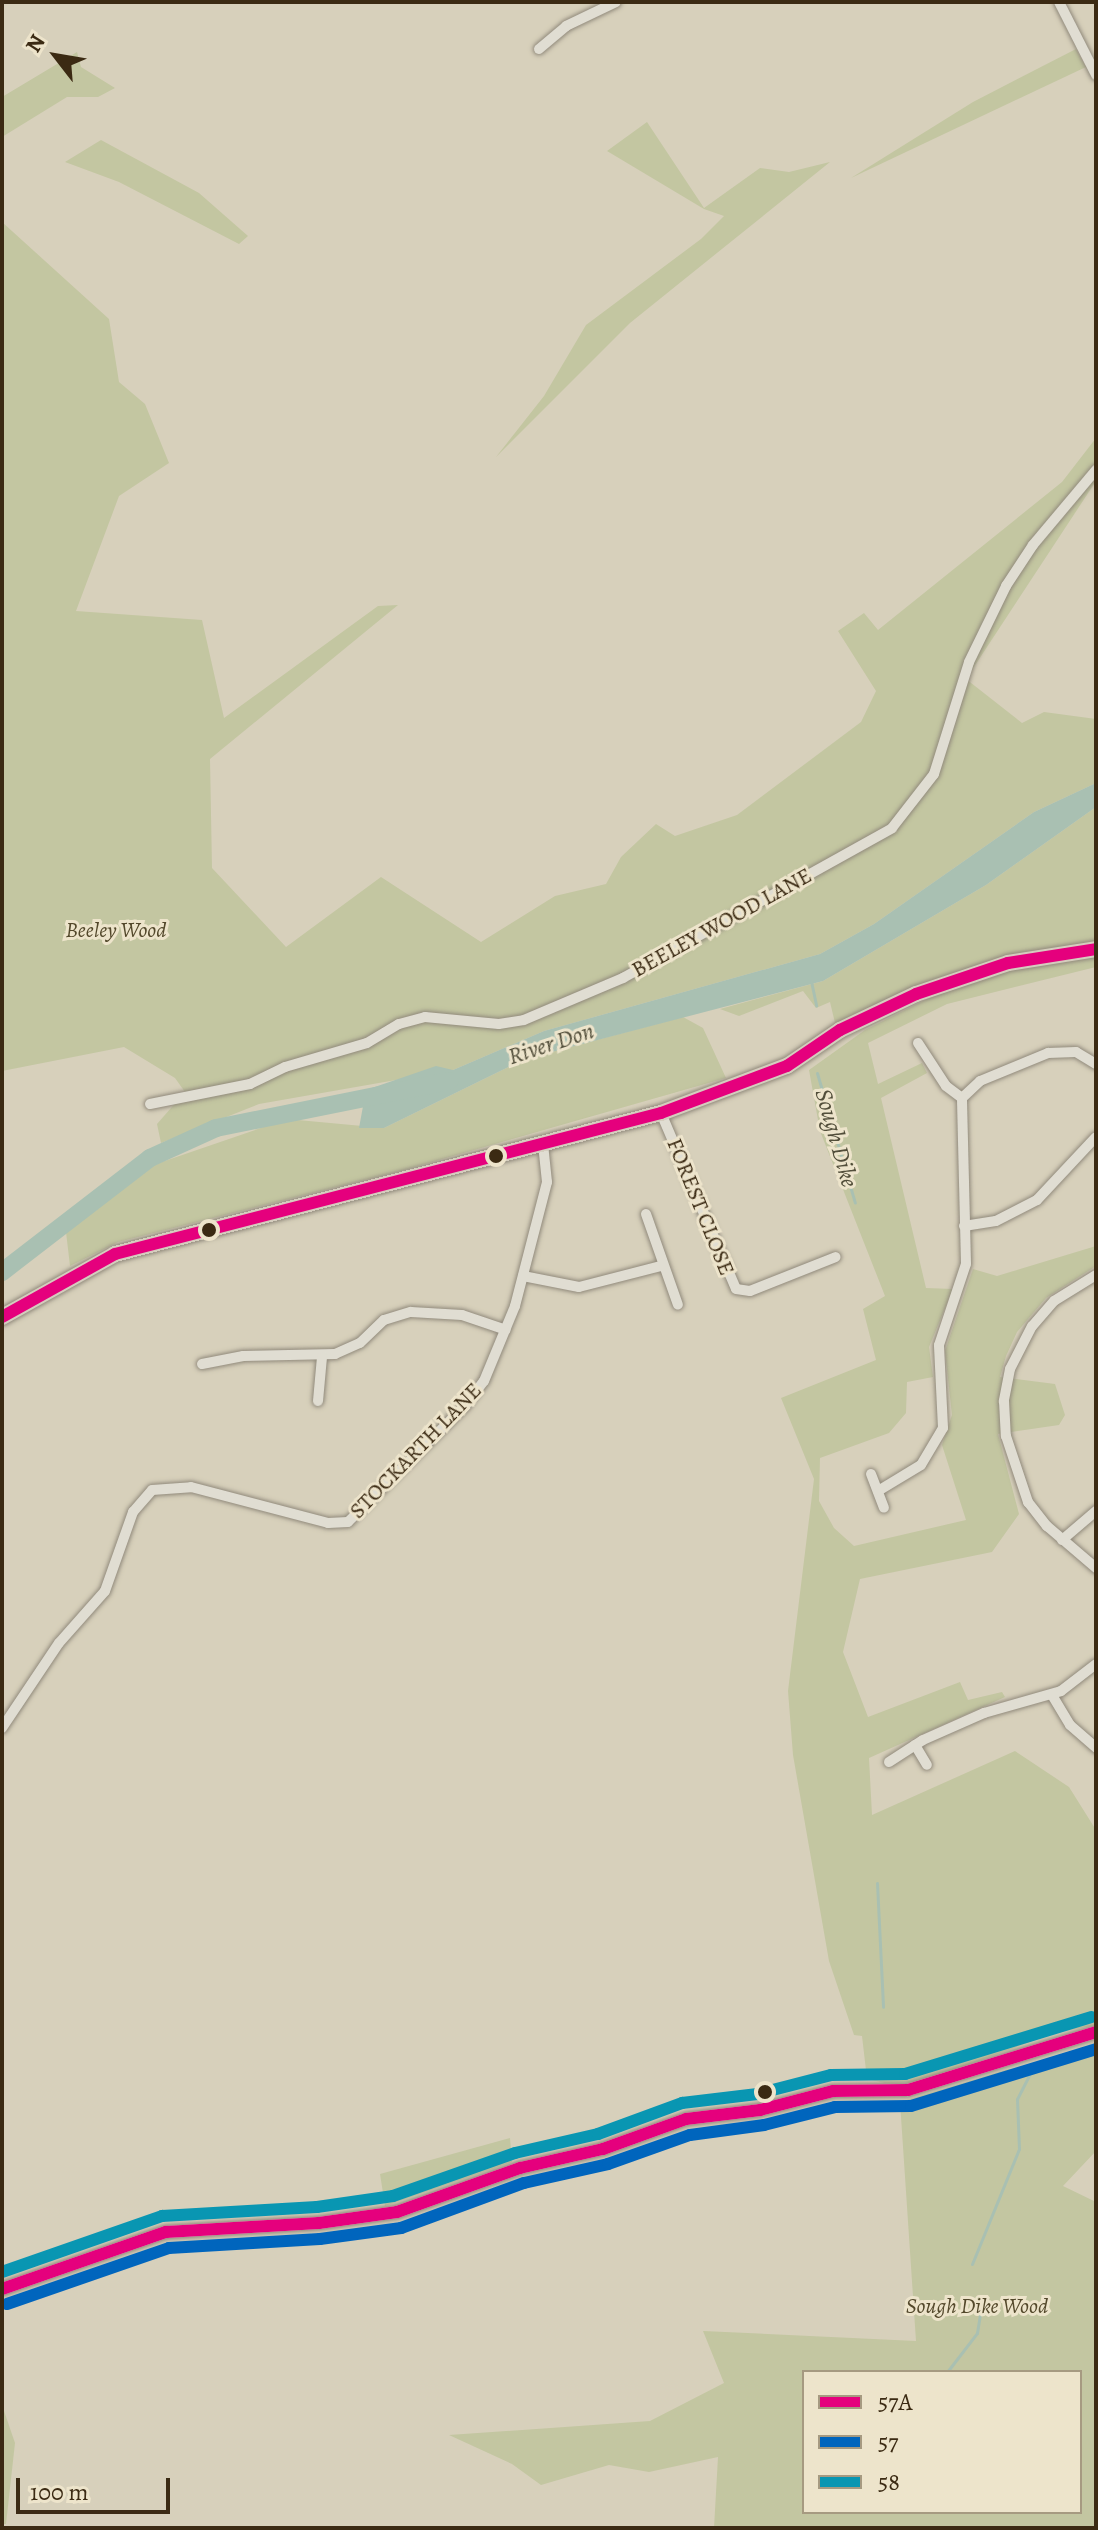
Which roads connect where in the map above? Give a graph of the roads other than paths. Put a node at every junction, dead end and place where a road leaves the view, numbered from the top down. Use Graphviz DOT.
graph roads {
  1 [pos="616,2"];
  2 [pos="1059,2"];
  3 [pos="539,49"];
  4 [pos="1096,75"];
  5 [pos="1096,470"];
  6 [pos="1096,949"];
  7 [pos="918,1043"];
  8 [pos="1096,1064"];
  9 [pos="962,1098"];
  10 [pos="150,1104"];
  11 [pos="661,1113"];
  12 [pos="1096,1137"];
  13 [pos="543,1145"];
  14 [pos="646,1214"];
  15 [pos="964,1226"];
  16 [pos="836,1257"];
  17 [pos="661,1266"];
  18 [pos="1096,1275"];
  19 [pos="523,1276"];
  20 [pos="678,1305"];
  21 [pos="2,1317"];
  22 [pos="506,1330"];
  23 [pos="322,1357"];
  24 [pos="202,1364"];
  25 [pos="318,1401"];
  26 [pos="871,1474"];
  27 [pos="878,1491"];
  28 [pos="884,1508"];
  29 [pos="1096,1511"];
  30 [pos="1062,1540"];
  31 [pos="1096,1568"];
  32 [pos="1096,1664"];
  33 [pos="1052,1695"];
  34 [pos="2,1728"];
  35 [pos="915,1745"];
  36 [pos="1096,1748"];
  37 [pos="889,1762"];
  38 [pos="927,1765"];
  39 [pos="1096,2032"];
  40 [pos="2,2289"];
  1 -- 3 [label="street"];
  2 -- 4 [label="street"];
  5 -- 10 [label="street, BEELEY WOOD LANE"];
  6 -- 11 [label="main road"];
  7 -- 9 [label="street"];
  8 -- 9 [label="street"];
  9 -- 15 [label="street"];
  11 -- 13 [label="main road"];
  11 -- 16 [label="street, FOREST CLOSE"];
  12 -- 15 [label="street"];
  13 -- 19 [label="street, STOCKARTH LANE"];
  13 -- 21 [label="main road"];
  14 -- 17 [label="street"];
  15 -- 27 [label="street"];
  17 -- 19 [label="street"];
  17 -- 20 [label="street"];
  18 -- 30 [label="street"];
  19 -- 22 [label="street, STOCKARTH LANE"];
  22 -- 23 [label="street"];
  22 -- 34 [label="street, STOCKARTH LANE"];
  23 -- 24 [label="street"];
  23 -- 25 [label="street"];
  26 -- 27 [label="street"];
  27 -- 28 [label="street"];
  29 -- 30 [label="street"];
  30 -- 31 [label="street"];
  32 -- 33 [label="street"];
  33 -- 35 [label="street"];
  33 -- 36 [label="street"];
  35 -- 37 [label="street"];
  35 -- 38 [label="street"];
  39 -- 40 [label="street"];
}
